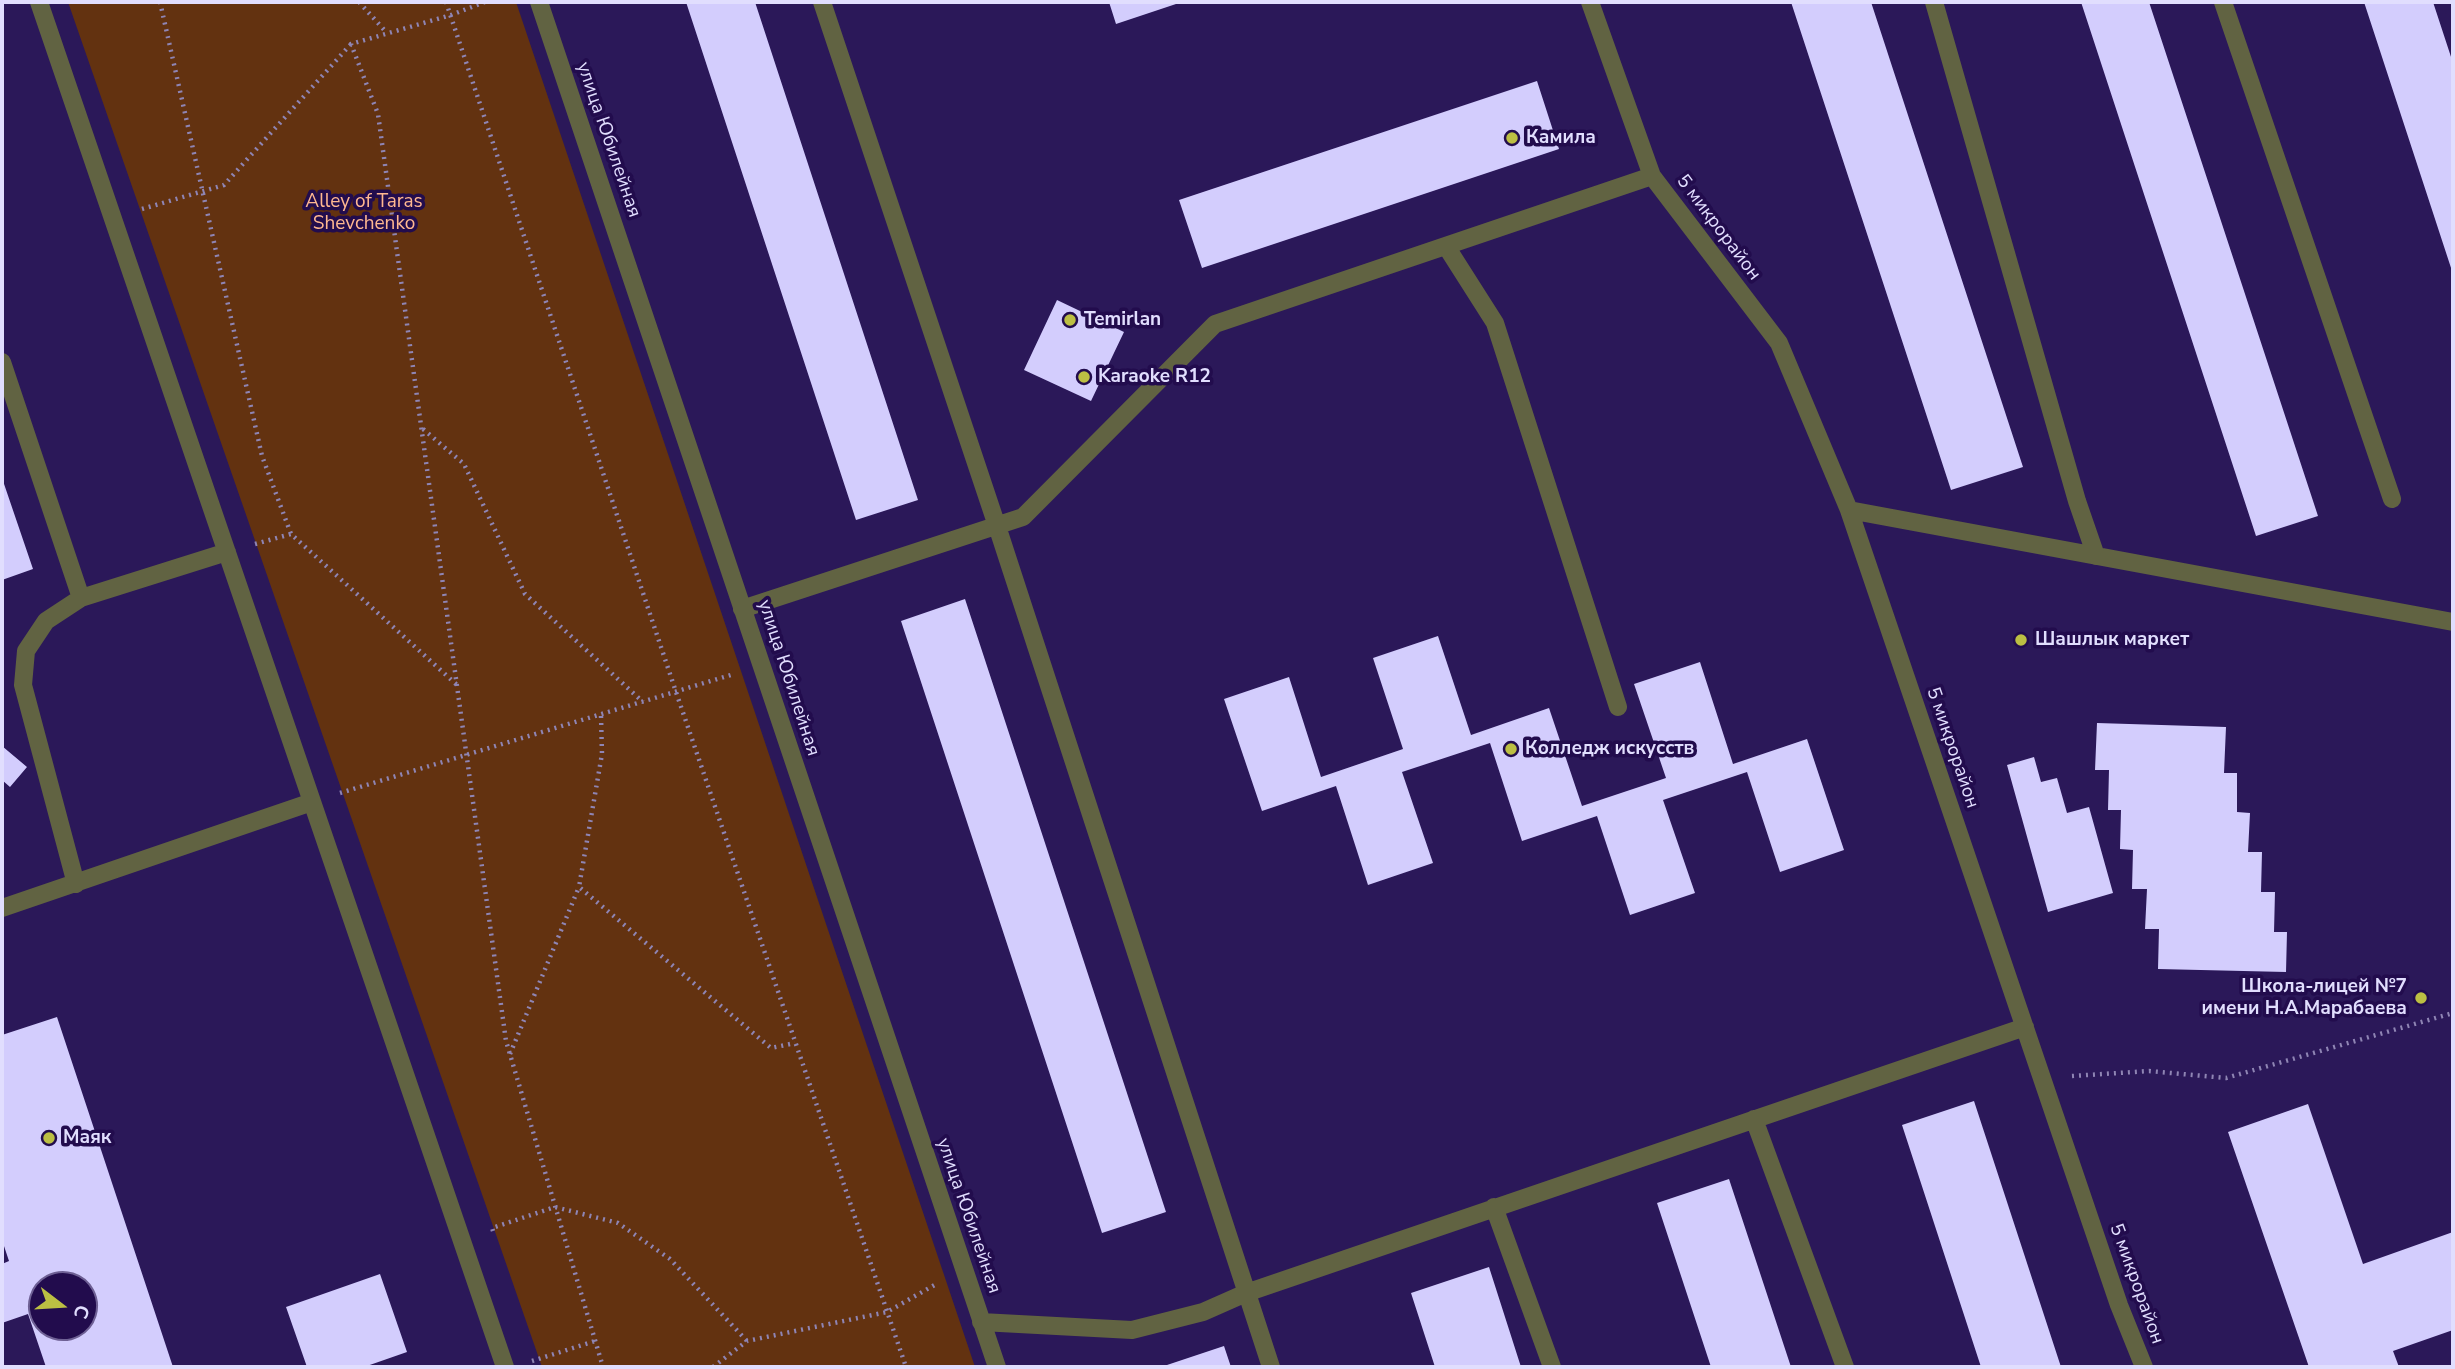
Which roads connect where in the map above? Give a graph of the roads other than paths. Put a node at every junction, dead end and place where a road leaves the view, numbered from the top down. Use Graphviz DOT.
graph roads {
  1 [pos="39,2"];
  2 [pos="539,2"];
  3 [pos="821,2"];
  4 [pos="1590,2"];
  5 [pos="1934,2"];
  6 [pos="2223,2"];
  7 [pos="1653,176"];
  8 [pos="1446,246"];
  9 [pos="2,362"];
  10 [pos="2392,499"];
  11 [pos="1849,510"];
  12 [pos="998,526"];
  13 [pos="227,552"];
  14 [pos="2096,556"];
  15 [pos="81,598"];
  16 [pos="742,609"];
  17 [pos="2453,622"];
  18 [pos="1618,707"];
  19 [pos="312,802"];
  20 [pos="76,884"];
  21 [pos="2,908"];
  22 [pos="2025,1027"];
  23 [pos="1754,1119"];
  24 [pos="1494,1207"];
  25 [pos="1246,1293"];
  26 [pos="981,1322"];
  27 [pos="505,1367"];
  28 [pos="997,1367"];
  29 [pos="1271,1367"];
  30 [pos="1552,1367"];
  31 [pos="1844,1367"];
  32 [pos="2144,1367"];
  1 -- 13 [label="street"];
  2 -- 16 [label="street, улица Юбилейная"];
  3 -- 12 [label="street"];
  4 -- 7 [label="street, 5 микрорайон"];
  5 -- 14 [label="street"];
  6 -- 10 [label="street"];
  7 -- 8 [label="street"];
  7 -- 11 [label="street, 5 микрорайон"];
  8 -- 12 [label="street"];
  8 -- 18 [label="street"];
  9 -- 15 [label="street"];
  11 -- 14 [label="street"];
  11 -- 22 [label="street, 5 микрорайон"];
  12 -- 16 [label="street"];
  12 -- 25 [label="street"];
  13 -- 15 [label="street"];
  13 -- 19 [label="street"];
  14 -- 17 [label="street"];
  15 -- 20 [label="street"];
  16 -- 26 [label="street, улица Юбилейная"];
  19 -- 20 [label="street"];
  19 -- 27 [label="street"];
  20 -- 21 [label="street"];
  22 -- 23 [label="street"];
  22 -- 32 [label="street, 5 микрорайон"];
  23 -- 24 [label="street"];
  23 -- 31 [label="street"];
  24 -- 25 [label="street"];
  24 -- 30 [label="street"];
  25 -- 26 [label="street"];
  25 -- 29 [label="street"];
  26 -- 28 [label="street, улица Юбилейная"];
}
